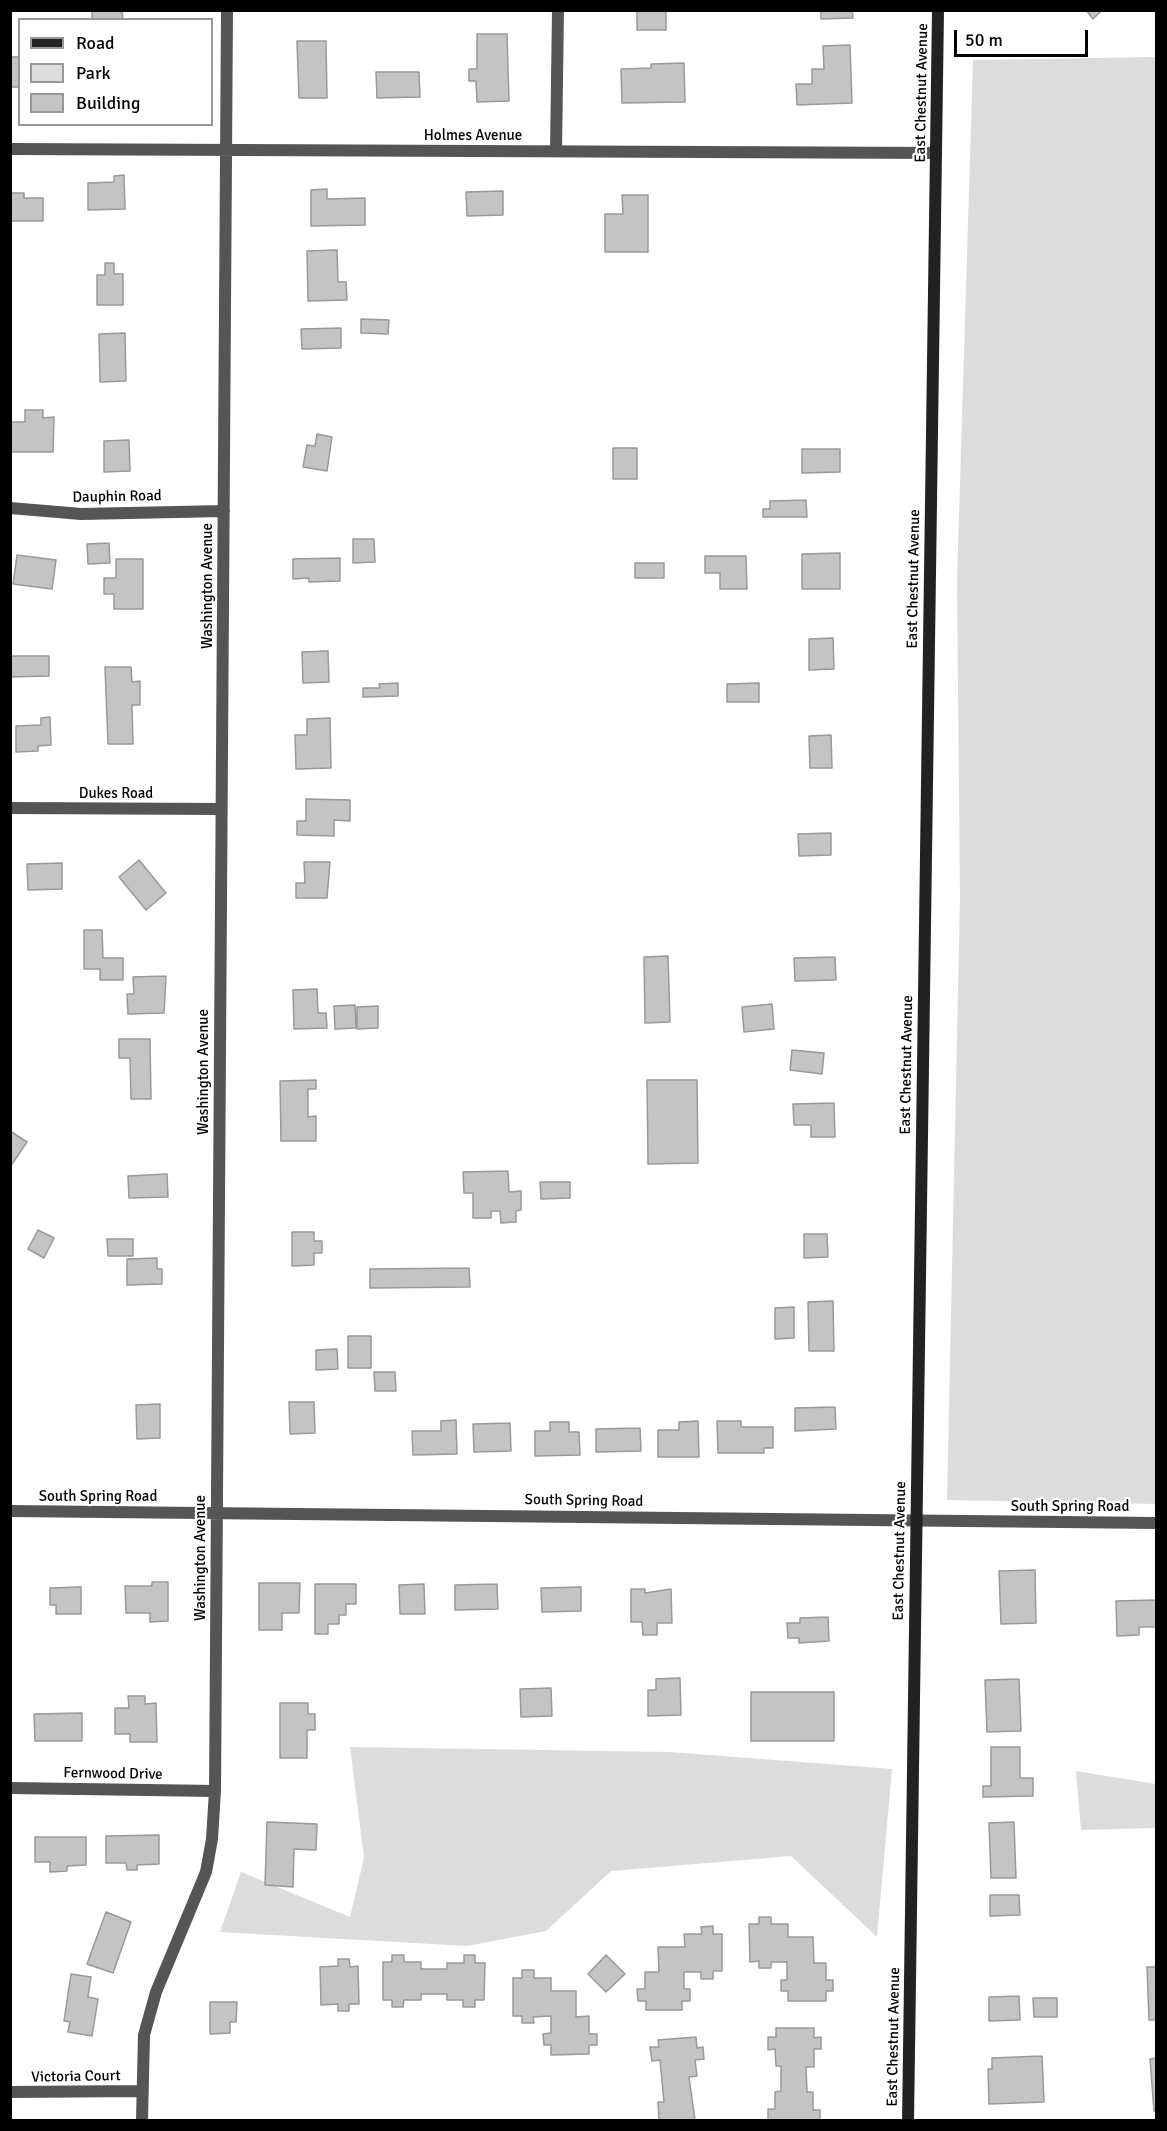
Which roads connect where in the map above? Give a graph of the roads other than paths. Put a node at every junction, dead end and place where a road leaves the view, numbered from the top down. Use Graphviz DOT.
graph roads {
  1 [pos="227,10"];
  2 [pos="558,10"];
  3 [pos="938,10"];
  4 [pos="10,149"];
  5 [pos="226,150"];
  6 [pos="556,151"];
  7 [pos="936,153"];
  8 [pos="10,508"];
  9 [pos="224,511"];
  10 [pos="10,808"];
  11 [pos="221,809"];
  12 [pos="10,1511"];
  13 [pos="216,1513"];
  14 [pos="915,1521"];
  15 [pos="1156,1523"];
  16 [pos="10,1788"];
  17 [pos="214,1791"];
  18 [pos="141,2091"];
  19 [pos="10,2092"];
  20 [pos="142,2121"];
  21 [pos="908,2121"];
  1 -- 5 [label="street, Washington Avenue"];
  2 -- 6 [label="street"];
  3 -- 7 [label="street, East Chestnut Avenue"];
  4 -- 5 [label="street, Holmes Avenue"];
  5 -- 6 [label="street, Holmes Avenue"];
  5 -- 9 [label="street, Washington Avenue"];
  6 -- 7 [label="street, Holmes Avenue"];
  7 -- 14 [label="street, East Chestnut Avenue"];
  8 -- 9 [label="street, Dauphin Road"];
  9 -- 11 [label="street, Washington Avenue"];
  10 -- 11 [label="street, Dukes Road"];
  11 -- 13 [label="street, Washington Avenue"];
  12 -- 13 [label="street, South Spring Road"];
  13 -- 14 [label="street, South Spring Road"];
  13 -- 17 [label="street, Washington Avenue"];
  14 -- 15 [label="street, South Spring Road"];
  14 -- 21 [label="street, East Chestnut Avenue"];
  16 -- 17 [label="street, Fernwood Drive"];
  17 -- 18 [label="street, Washington Avenue"];
  18 -- 19 [label="street, Victoria Court"];
  18 -- 20 [label="street, Washington Avenue"];
}
